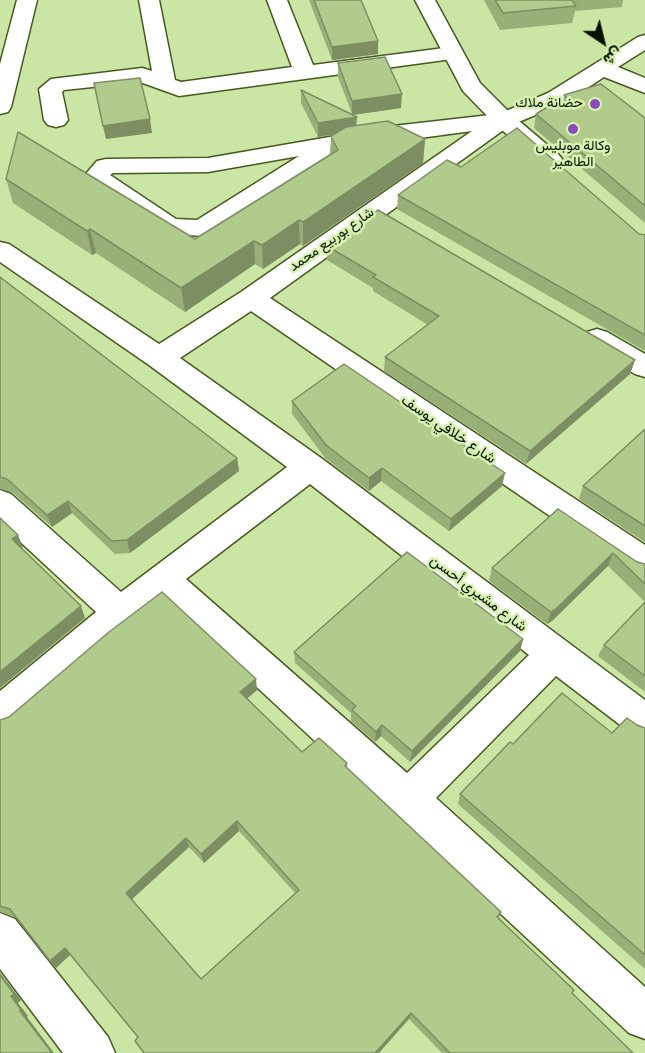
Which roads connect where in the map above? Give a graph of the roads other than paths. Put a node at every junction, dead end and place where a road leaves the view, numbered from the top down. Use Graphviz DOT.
graph roads {
  1 [pos="27,0"];
  2 [pos="149,0"];
  3 [pos="276,0"];
  4 [pos="425,0"];
  5 [pos="645,41"];
  6 [pos="452,52"];
  7 [pos="603,69"];
  8 [pos="305,72"];
  9 [pos="165,83"];
  10 [pos="645,86"];
  11 [pos="0,107"];
  12 [pos="56,120"];
  13 [pos="504,120"];
  14 [pos="393,133"];
  15 [pos="338,143"];
  16 [pos="445,159"];
  17 [pos="566,172"];
  18 [pos="0,250"];
  19 [pos="251,298"];
  20 [pos="573,325"];
  21 [pos="159,358"];
  22 [pos="645,367"];
  23 [pos="310,467"];
  24 [pos="0,503"];
  25 [pos="645,563"];
  26 [pos="162,578"];
  27 [pos="122,613"];
  28 [pos="556,652"];
  29 [pos="0,714"];
  30 [pos="645,722"];
  31 [pos="408,799"];
  32 [pos="0,934"];
  33 [pos="645,1017"];
  34 [pos="92,1053"];
  1 -- 11 [label="street"];
  2 -- 9 [label="street"];
  3 -- 8 [label="street"];
  4 -- 6 [label="street"];
  5 -- 7 [label="street"];
  6 -- 8 [label="street"];
  6 -- 13 [label="street"];
  7 -- 10 [label="street"];
  7 -- 13 [label="street"];
  8 -- 9 [label="street"];
  9 -- 12 [label="street"];
  13 -- 14 [label="street"];
  13 -- 16 [label="street, شارع بوربيع محمد"];
  13 -- 17 [label="street"];
  14 -- 15 [label="street"];
  14 -- 16 [label="street"];
  15 -- 15 [label="street"];
  16 -- 19 [label="street, شارع بوربيع محمد"];
  18 -- 21 [label="street, شارع مشيري أحسن"];
  19 -- 21 [label="street, شارع بوربيع محمد"];
  19 -- 25 [label="street, شارع خلافي يوسف"];
  20 -- 22 [label="street"];
  21 -- 23 [label="street, شارع مشيري أحسن"];
  23 -- 26 [label="street"];
  23 -- 28 [label="street, شارع مشيري أحسن"];
  24 -- 27 [label="street"];
  26 -- 27 [label="street"];
  26 -- 31 [label="street"];
  27 -- 29 [label="street"];
  28 -- 30 [label="street, شارع مشيري أحسن"];
  28 -- 31 [label="street"];
  31 -- 33 [label="street"];
  32 -- 34 [label="street"];
}
